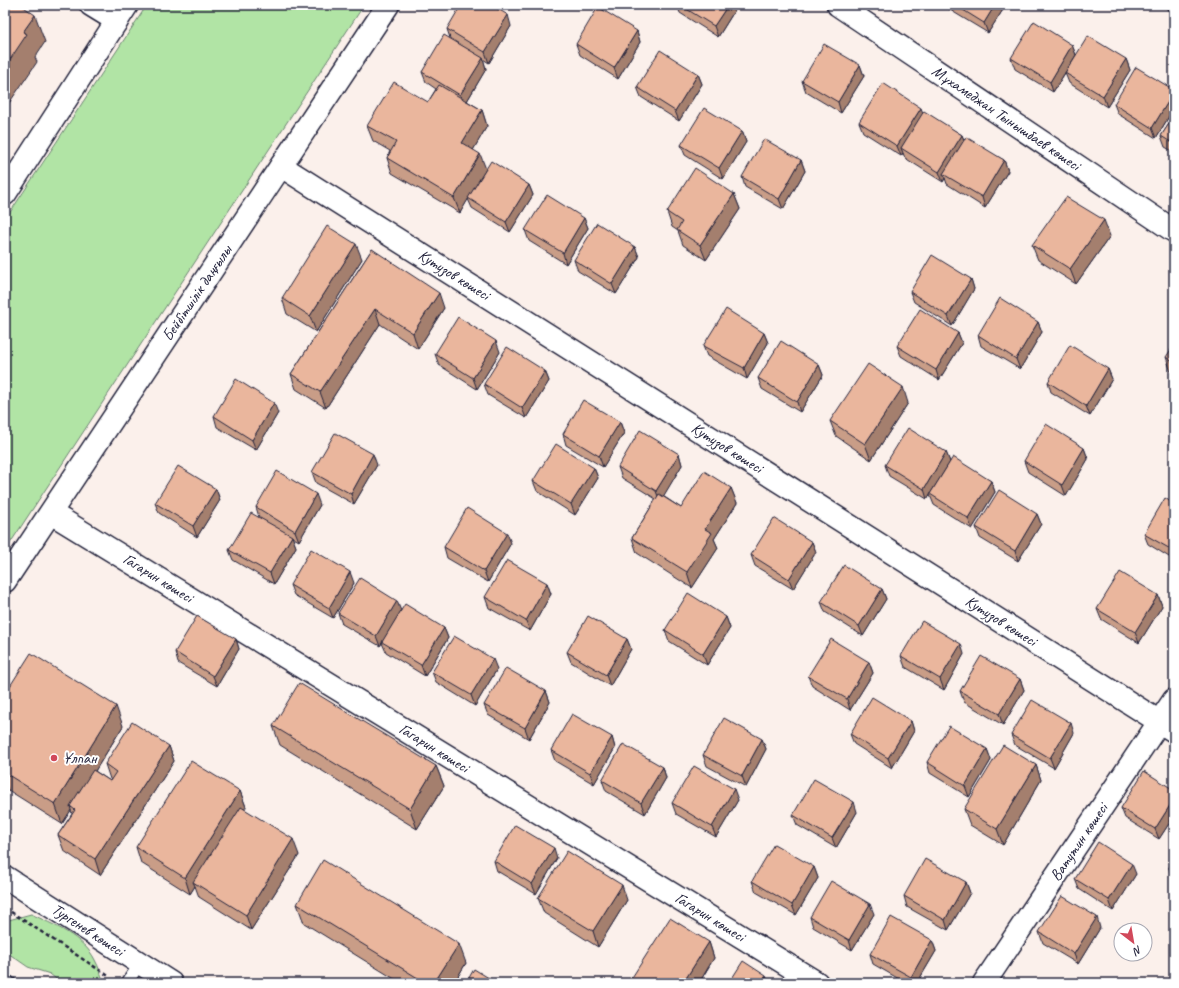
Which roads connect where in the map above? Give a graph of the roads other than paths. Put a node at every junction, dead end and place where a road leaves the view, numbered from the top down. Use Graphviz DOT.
graph roads {
  1 [pos="91,5"];
  2 [pos="388,5"];
  3 [pos="838,5"];
  4 [pos="122,13"];
  5 [pos="281,166"];
  6 [pos="5,194"];
  7 [pos="1174,231"];
  8 [pos="51,512"];
  9 [pos="5,581"];
  10 [pos="1174,700"];
  11 [pos="1167,726"];
  12 [pos="5,877"];
  13 [pos="140,963"];
  14 [pos="5,980"];
  15 [pos="10,983"];
  16 [pos="128,983"];
  17 [pos="171,983"];
  18 [pos="817,983"];
  19 [pos="984,983"];
  1 -- 4 [label="street"];
  2 -- 5 [label="street, Бейбітшілік даңғылы"];
  3 -- 7 [label="street, Мұхамеджан Тынышбаев көшесі"];
  4 -- 6 [label="street"];
  5 -- 8 [label="street, Бейбітшілік даңғылы"];
  5 -- 11 [label="street, Кутузов көшесі"];
  8 -- 9 [label="street, Бейбітшілік даңғылы"];
  8 -- 18 [label="street, Гагарин көшесі"];
  10 -- 11 [label="street, Ватутин көшесі"];
  11 -- 19 [label="street, Ватутин көшесі"];
  12 -- 13 [label="street, Тургенев көшесі"];
  13 -- 16 [label="lane"];
  13 -- 17 [label="street, Тургенев көшесі"];
  14 -- 15 [label="lane"];
}
